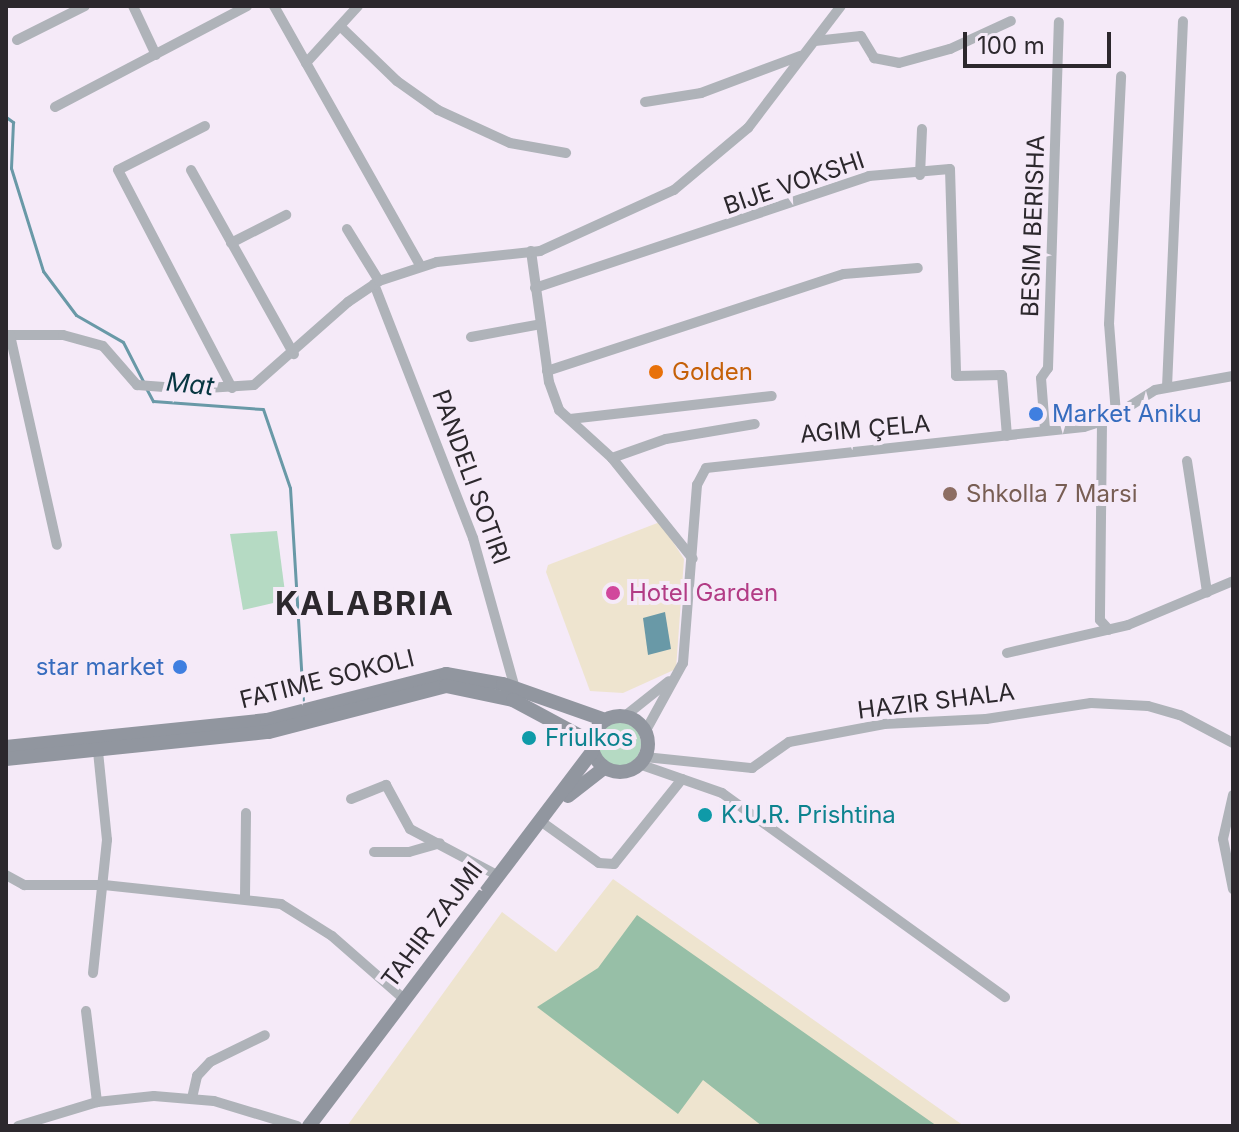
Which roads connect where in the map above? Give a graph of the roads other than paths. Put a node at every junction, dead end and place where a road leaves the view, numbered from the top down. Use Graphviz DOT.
graph roads {
  1 [pos="85,6"];
  2 [pos="133,6"];
  3 [pos="247,6"];
  4 [pos="274,6"];
  5 [pos="358,6"];
  6 [pos="841,6"];
  7 [pos="1011,21"];
  8 [pos="1183,21"];
  9 [pos="1059,22"];
  10 [pos="341,27"];
  11 [pos="17,40"];
  12 [pos="815,41"];
  13 [pos="156,55"];
  14 [pos="800,56"];
  15 [pos="306,63"];
  16 [pos="1121,76"];
  17 [pos="645,102"];
  18 [pos="55,107"];
  19 [pos="205,126"];
  20 [pos="922,129"];
  21 [pos="566,153"];
  22 [pos="191,170"];
  23 [pos="920,175"];
  24 [pos="286,215"];
  25 [pos="347,229"];
  26 [pos="231,243"];
  27 [pos="531,251"];
  28 [pos="420,265"];
  29 [pos="918,268"];
  30 [pos="376,283"];
  31 [pos="535,288"];
  32 [pos="541,324"];
  33 [pos="8,335"];
  34 [pos="471,337"];
  35 [pos="294,354"];
  36 [pos="547,371"];
  37 [pos="1233,376"];
  38 [pos="1167,387"];
  39 [pos="232,388"];
  40 [pos="772,396"];
  41 [pos="1116,414"];
  42 [pos="570,419"];
  43 [pos="1102,422"];
  44 [pos="755,424"];
  45 [pos="1045,430"];
  46 [pos="1007,436"];
  47 [pos="612,458"];
  48 [pos="1187,461"];
  49 [pos="57,545"];
  50 [pos="693,559"];
  51 [pos="1233,581"];
  52 [pos="1207,592"];
  53 [pos="1109,630"];
  54 [pos="1007,653"];
  55 [pos="674,678"];
  56 [pos="515,688"];
  57 [pos="625,716"];
  58 [pos="605,720"];
  59 [pos="645,732"];
  60 [pos="1232,742"];
  61 [pos="7,747"];
  62 [pos="592,747"];
  63 [pos="98,752"];
  64 [pos="642,761"];
  65 [pos="604,768"];
  66 [pos="682,779"];
  67 [pos="1233,795"];
  68 [pos="351,799"];
  69 [pos="246,813"];
  70 [pos="546,825"];
  71 [pos="440,843"];
  72 [pos="374,852"];
  73 [pos="6,875"];
  74 [pos="497,875"];
  75 [pos="104,885"];
  76 [pos="1233,889"];
  77 [pos="245,896"];
  78 [pos="93,973"];
  79 [pos="1005,997"];
  80 [pos="404,999"];
  81 [pos="86,1011"];
  82 [pos="265,1035"];
  83 [pos="192,1098"];
  84 [pos="97,1102"];
  85 [pos="18,1126"];
  86 [pos="297,1126"];
  87 [pos="309,1126"];
  88 [pos="320,1126"];
  1 -- 11 [label="street"];
  2 -- 13 [label="street"];
  3 -- 13 [label="street"];
  4 -- 15 [label="street"];
  5 -- 10 [label="street"];
  6 -- 12 [label="street"];
  7 -- 12 [label="street"];
  8 -- 38 [label="street"];
  9 -- 45 [label="street, BESIM BERISHA"];
  10 -- 15 [label="street"];
  10 -- 21 [label="street"];
  12 -- 14 [label="street"];
  13 -- 18 [label="street"];
  14 -- 17 [label="street"];
  14 -- 27 [label="street"];
  15 -- 28 [label="street"];
  16 -- 41 [label="street"];
  19 -- 39 [label="street"];
  20 -- 23 [label="street"];
  22 -- 26 [label="street"];
  23 -- 31 [label="street, BIJE VOKSHI"];
  23 -- 46 [label="street, BIJE VOKSHI"];
  24 -- 26 [label="street"];
  25 -- 30 [label="street, PANDELI SOTIRI"];
  26 -- 35 [label="street"];
  27 -- 28 [label="street"];
  27 -- 31 [label="street"];
  28 -- 30 [label="street"];
  29 -- 36 [label="street"];
  30 -- 35 [label="street"];
  30 -- 56 [label="street, PANDELI SOTIRI"];
  31 -- 32 [label="street"];
  32 -- 34 [label="street"];
  32 -- 36 [label="street"];
  33 -- 39 [label="street"];
  33 -- 49 [label="street"];
  35 -- 39 [label="street"];
  36 -- 42 [label="street"];
  37 -- 38 [label="street, AGIM ÇELA"];
  38 -- 41 [label="street, AGIM ÇELA"];
  40 -- 42 [label="street"];
  41 -- 43 [label="street, AGIM ÇELA"];
  42 -- 47 [label="street"];
  43 -- 45 [label="street, AGIM ÇELA"];
  43 -- 53 [label="street"];
  44 -- 47 [label="street"];
  45 -- 46 [label="street, AGIM ÇELA"];
  46 -- 50 [label="street, AGIM ÇELA"];
  47 -- 50 [label="street"];
  48 -- 52 [label="street"];
  50 -- 55 [label="street, AGIM ÇELA"];
  51 -- 52 [label="street"];
  52 -- 53 [label="street"];
  53 -- 54 [label="street"];
  55 -- 57 [label="street"];
  55 -- 59 [label="street, AGIM ÇELA"];
  56 -- 58 [label="street, FATIME SOKOLI"];
  56 -- 61 [label="street, FATIME SOKOLI"];
  57 -- 58 [label="street"];
  57 -- 59 [label="street"];
  58 -- 62 [label="street"];
  59 -- 64 [label="street"];
  60 -- 64 [label="street, HAZIR SHALA"];
  61 -- 63 [label="street, FATIME SOKOLI"];
  62 -- 63 [label="street, FATIME SOKOLI"];
  62 -- 65 [label="street"];
  62 -- 74 [label="street, TAHIR ZAJMI"];
  63 -- 75 [label="street"];
  64 -- 65 [label="street"];
  64 -- 66 [label="street"];
  65 -- 70 [label="street, TAHIR ZAJMI"];
  66 -- 70 [label="street"];
  66 -- 79 [label="street"];
  67 -- 76 [label="street"];
  68 -- 71 [label="street"];
  69 -- 77 [label="street"];
  70 -- 88 [label="street, TAHIR ZAJMI"];
  71 -- 72 [label="street"];
  71 -- 74 [label="street"];
  73 -- 75 [label="street"];
  74 -- 80 [label="street, TAHIR ZAJMI"];
  75 -- 77 [label="street"];
  75 -- 78 [label="street"];
  77 -- 80 [label="street"];
  80 -- 87 [label="street, TAHIR ZAJMI"];
  81 -- 84 [label="street"];
  82 -- 83 [label="street"];
  83 -- 84 [label="street"];
  83 -- 86 [label="street"];
  84 -- 85 [label="street"];
}
